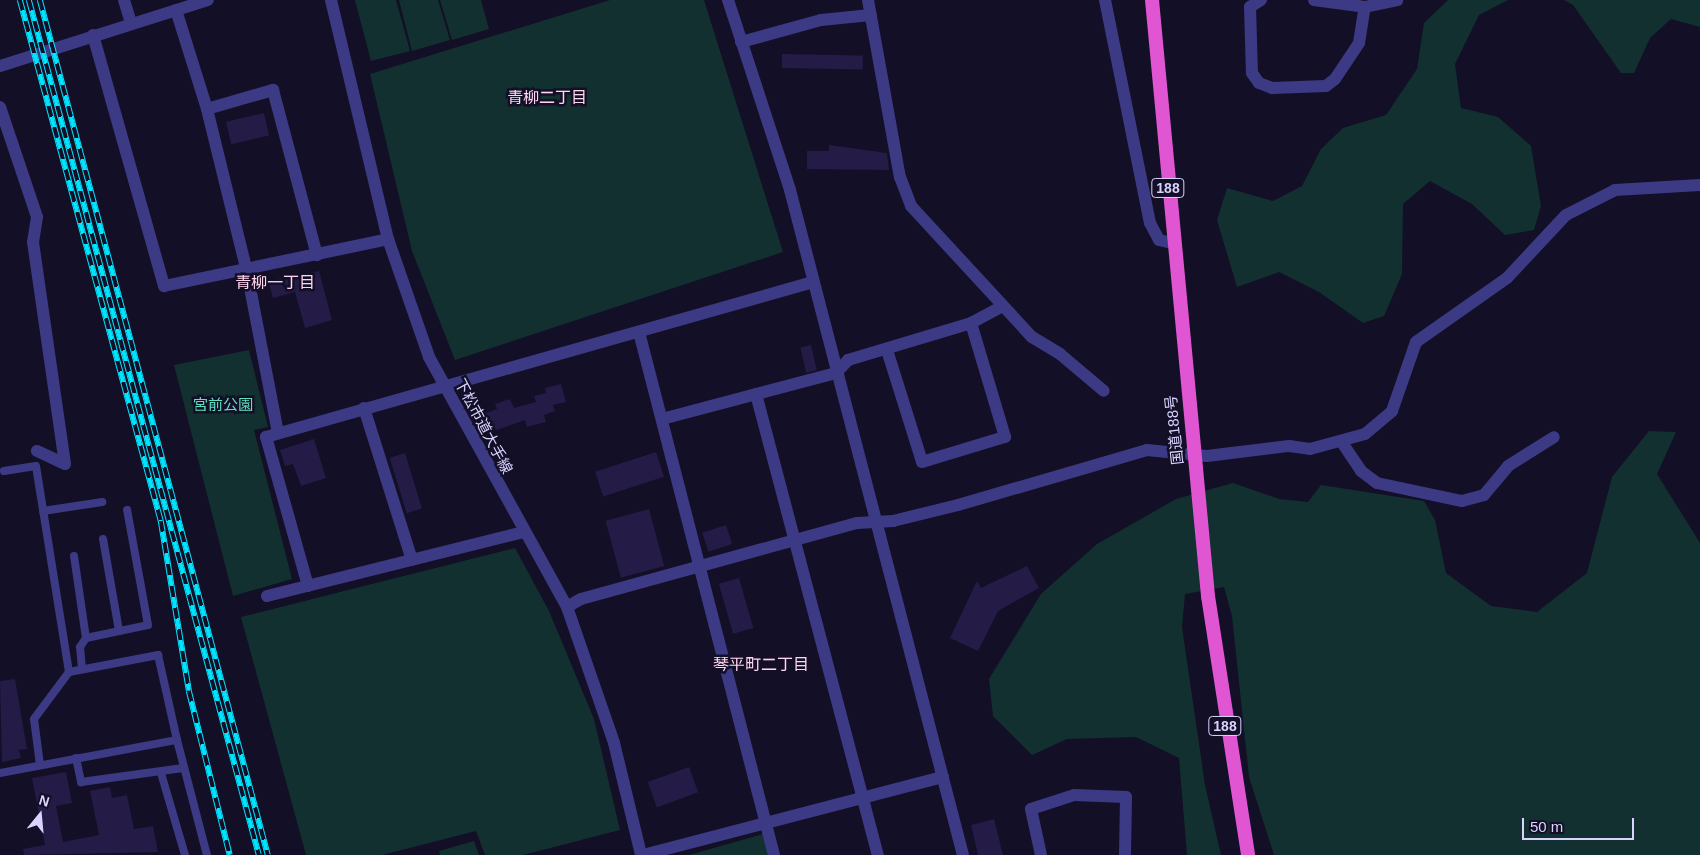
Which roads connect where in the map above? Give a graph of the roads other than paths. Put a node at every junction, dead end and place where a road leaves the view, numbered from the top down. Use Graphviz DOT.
graph roads {
  1 [pos="124,0"];
  2 [pos="208,0"];
  3 [pos="331,0"];
  4 [pos="728,0"];
  5 [pos="868,0"];
  6 [pos="1105,0"];
  7 [pos="1152,0"];
  8 [pos="1261,0"];
  9 [pos="1314,0"];
  10 [pos="1397,0"];
  11 [pos="1365,7"];
  12 [pos="176,10"];
  13 [pos="871,15"];
  14 [pos="131,23"];
  15 [pos="93,35"];
  16 [pos="741,42"];
  17 [pos="0,66"];
  18 [pos="0,107"];
  19 [pos="207,109"];
  20 [pos="1700,185"];
  21 [pos="388,239"];
  22 [pos="1172,243"];
  23 [pos="317,255"];
  24 [pos="247,272"];
  25 [pos="813,282"];
  26 [pos="1001,307"];
  27 [pos="971,323"];
  28 [pos="639,332"];
  29 [pos="887,350"];
  30 [pos="836,373"];
  31 [pos="445,387"];
  32 [pos="1104,391"];
  33 [pos="756,394"];
  34 [pos="364,408"];
  35 [pos="662,419"];
  36 [pos="278,433"];
  37 [pos="1554,438"];
  38 [pos="1341,442"];
  39 [pos="37,451"];
  40 [pos="4,472"];
  41 [pos="102,502"];
  42 [pos="127,510"];
  43 [pos="43,511"];
  44 [pos="873,520"];
  45 [pos="523,532"];
  46 [pos="103,538"];
  47 [pos="794,540"];
  48 [pos="74,556"];
  49 [pos="412,560"];
  50 [pos="697,566"];
  51 [pos="308,586"];
  52 [pos="267,596"];
  53 [pos="567,607"];
  54 [pos="119,631"];
  55 [pos="86,638"];
  56 [pos="82,669"];
  57 [pos="69,672"];
  58 [pos="177,740"];
  59 [pos="76,758"];
  60 [pos="40,765"];
  61 [pos="182,768"];
  62 [pos="161,772"];
  63 [pos="0,773"];
  64 [pos="943,777"];
  65 [pos="862,797"];
  66 [pos="765,822"];
  67 [pos="184,855"];
  68 [pos="207,855"];
  69 [pos="642,855"];
  70 [pos="774,855"];
  71 [pos="878,855"];
  72 [pos="963,855"];
  73 [pos="1041,855"];
  74 [pos="1125,855"];
  75 [pos="1248,855"];
  1 -- 14 [label="street"];
  2 -- 12 [label="street"];
  3 -- 21 [label="street, 下松市道大手線"];
  4 -- 16 [label="street"];
  5 -- 13 [label="street"];
  6 -- 22 [label="street"];
  7 -- 22 [label="highway, 国道188号 / 188"];
  8 -- 11 [label="street"];
  9 -- 11 [label="street"];
  10 -- 11 [label="street"];
  12 -- 14 [label="street"];
  12 -- 19 [label="street"];
  13 -- 16 [label="street"];
  13 -- 26 [label="street"];
  14 -- 15 [label="street"];
  15 -- 17 [label="street"];
  15 -- 24 [label="street"];
  16 -- 25 [label="street"];
  18 -- 39 [label="street"];
  19 -- 23 [label="street"];
  19 -- 24 [label="street"];
  20 -- 38 [label="street"];
  21 -- 23 [label="street"];
  21 -- 31 [label="street, 下松市道大手線"];
  22 -- 75 [label="highway, 国道188号 / 188"];
  23 -- 24 [label="street"];
  24 -- 36 [label="street"];
  25 -- 28 [label="street"];
  25 -- 30 [label="street"];
  26 -- 27 [label="street"];
  26 -- 32 [label="street"];
  27 -- 29 [label="street"];
  27 -- 29 [label="street"];
  28 -- 31 [label="street"];
  28 -- 35 [label="street"];
  29 -- 30 [label="street"];
  30 -- 33 [label="street"];
  30 -- 44 [label="street"];
  31 -- 34 [label="street"];
  31 -- 45 [label="street, 下松市道大手線"];
  33 -- 35 [label="street"];
  33 -- 47 [label="street"];
  34 -- 36 [label="street"];
  34 -- 49 [label="street"];
  35 -- 50 [label="street"];
  36 -- 51 [label="street"];
  37 -- 38 [label="street"];
  38 -- 44 [label="street"];
  40 -- 43 [label="lane"];
  41 -- 43 [label="lane"];
  42 -- 54 [label="lane"];
  43 -- 57 [label="lane"];
  44 -- 47 [label="street"];
  44 -- 64 [label="street"];
  45 -- 49 [label="street"];
  45 -- 53 [label="street, 下松市道大手線"];
  46 -- 54 [label="lane"];
  47 -- 50 [label="street"];
  47 -- 65 [label="street"];
  48 -- 55 [label="lane"];
  49 -- 51 [label="street"];
  50 -- 53 [label="street"];
  50 -- 66 [label="street"];
  51 -- 52 [label="street"];
  53 -- 69 [label="street, 下松市道大手線"];
  54 -- 55 [label="lane"];
  55 -- 56 [label="lane"];
  56 -- 57 [label="lane"];
  56 -- 58 [label="lane"];
  57 -- 60 [label="lane"];
  58 -- 59 [label="lane"];
  58 -- 61 [label="lane"];
  59 -- 60 [label="lane"];
  59 -- 62 [label="lane"];
  60 -- 63 [label="lane"];
  61 -- 62 [label="lane"];
  61 -- 68 [label="lane"];
  62 -- 67 [label="lane"];
  64 -- 65 [label="street"];
  64 -- 72 [label="street"];
  65 -- 66 [label="street"];
  65 -- 71 [label="street"];
  66 -- 69 [label="street"];
  66 -- 70 [label="street"];
  73 -- 74 [label="street"];
}
